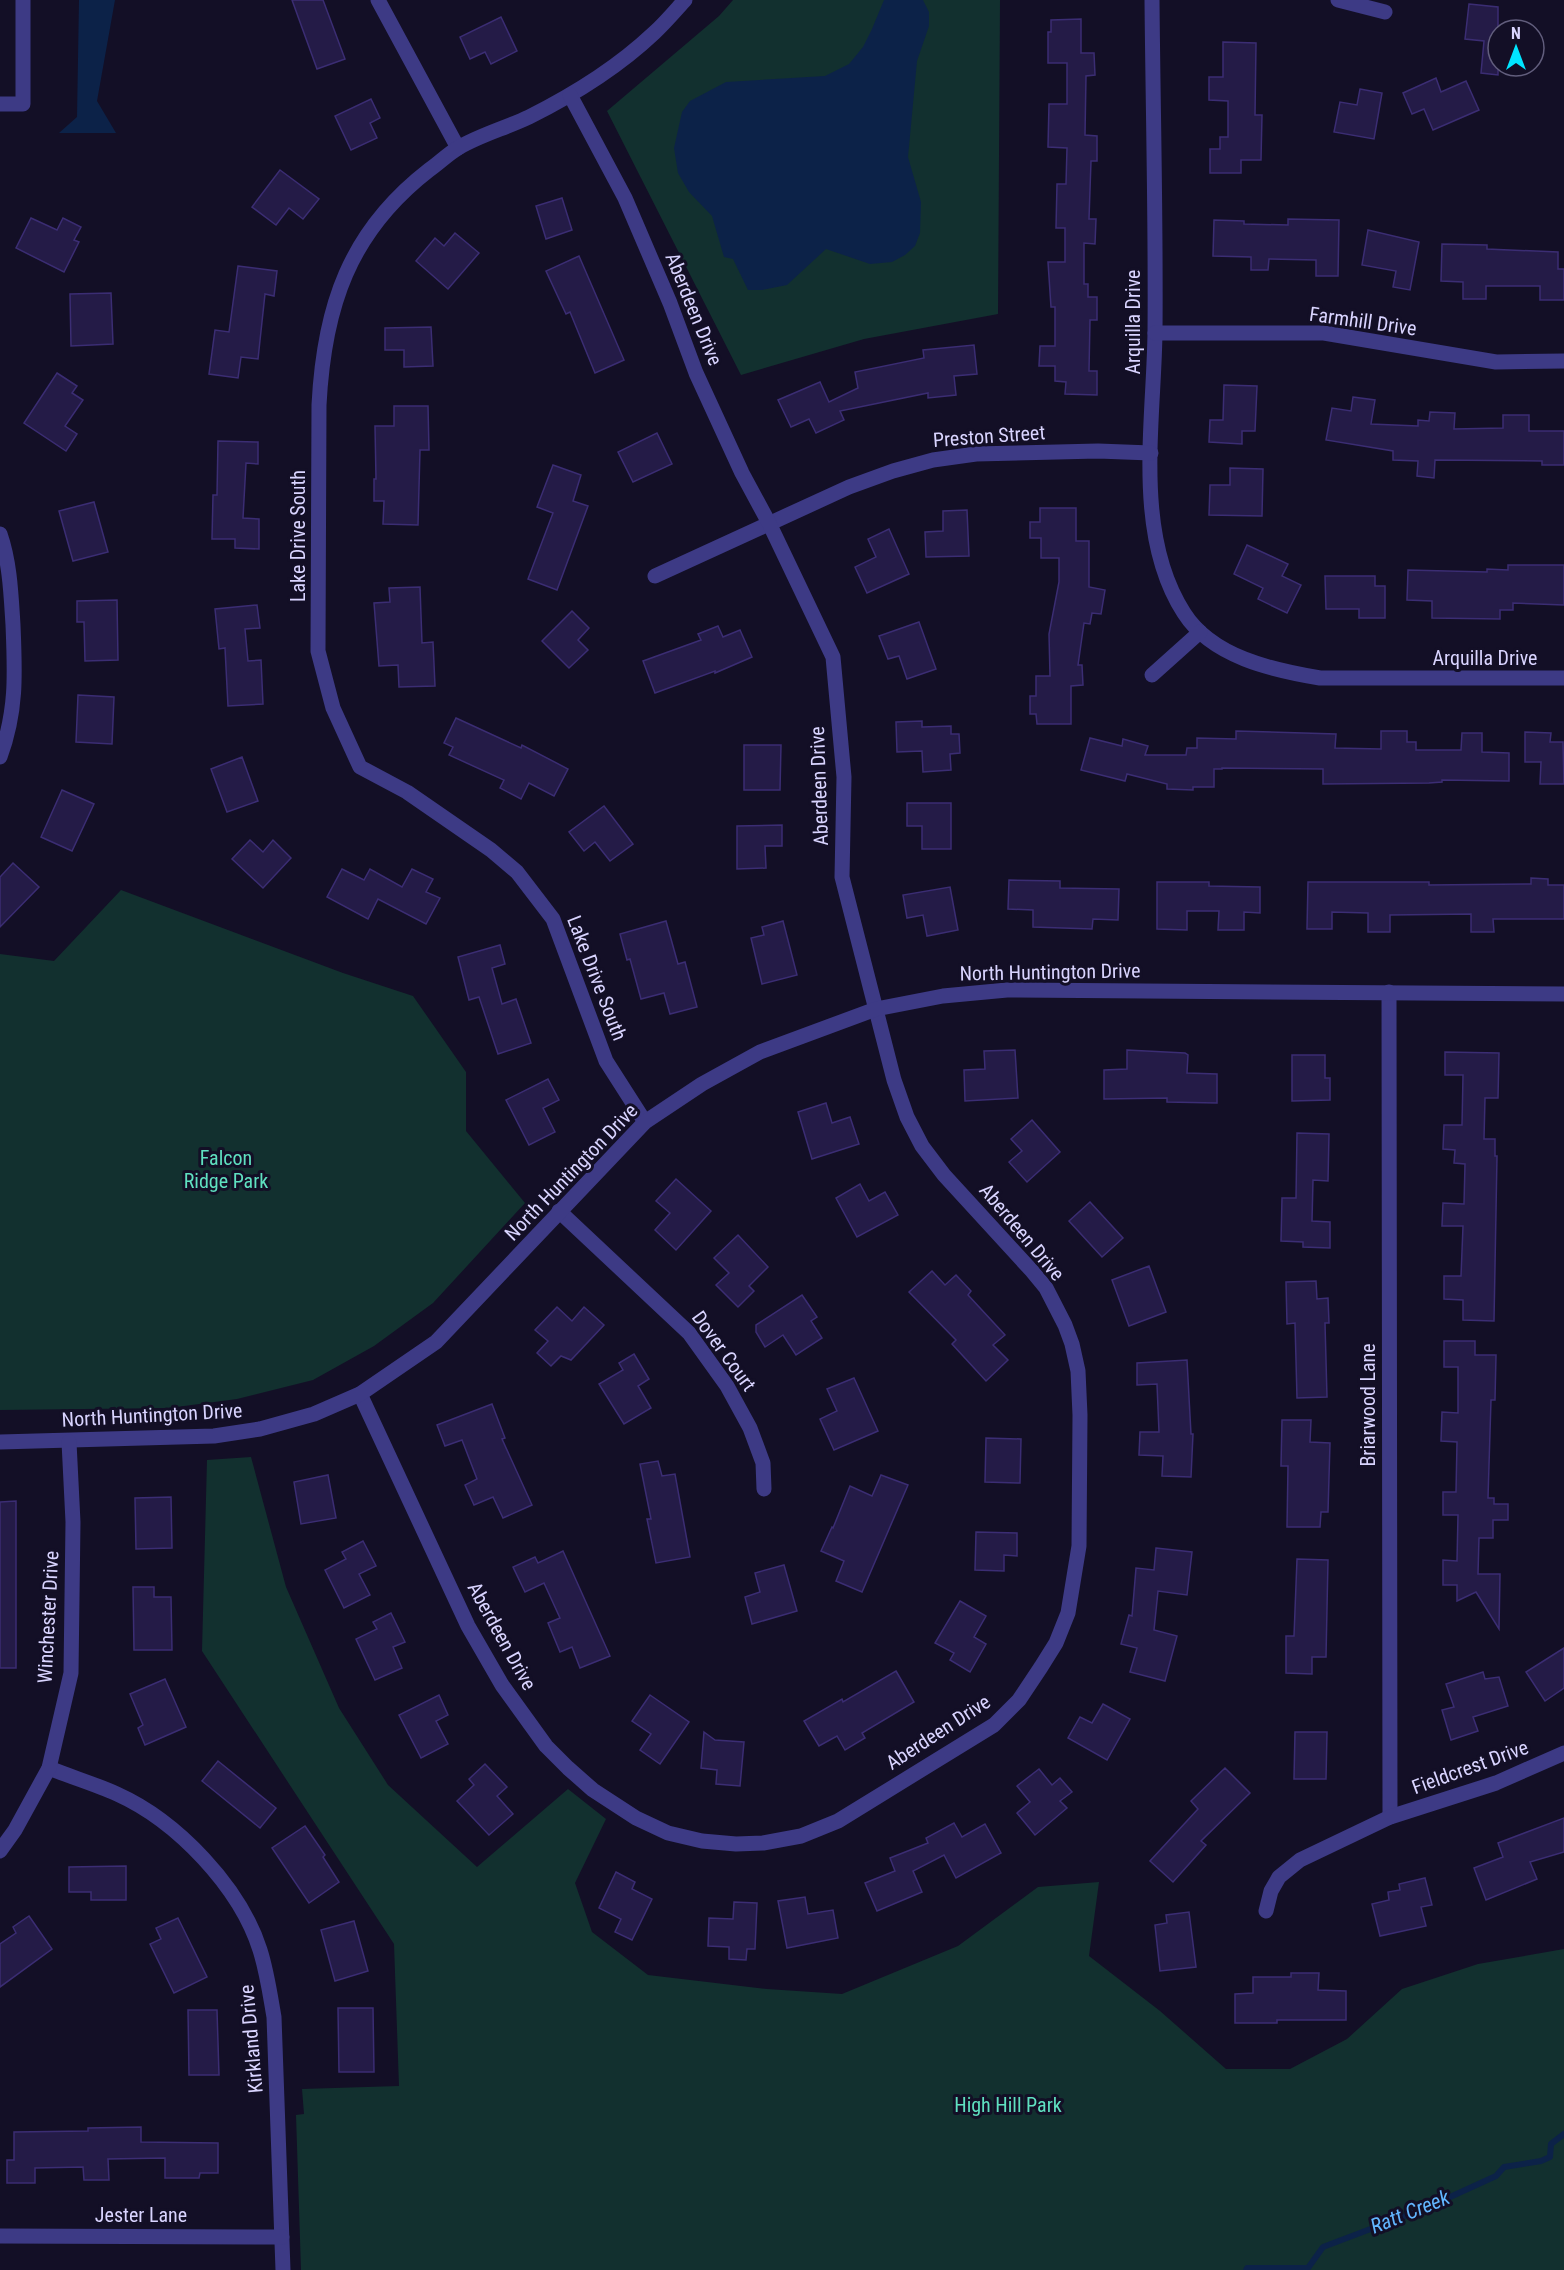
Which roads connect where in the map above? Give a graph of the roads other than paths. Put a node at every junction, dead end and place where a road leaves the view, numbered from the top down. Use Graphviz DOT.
graph roads {
  1 [pos="23,0"];
  2 [pos="378,0"];
  3 [pos="685,0"];
  4 [pos="1152,0"];
  5 [pos="1338,0"];
  6 [pos="1385,12"];
  7 [pos="570,95"];
  8 [pos="0,104"];
  9 [pos="458,148"];
  10 [pos="1155,333"];
  11 [pos="1564,361"];
  12 [pos="1151,453"];
  13 [pos="769,523"];
  14 [pos="0,534"];
  15 [pos="655,576"];
  16 [pos="1200,632"];
  17 [pos="1152,675"];
  18 [pos="1564,678"];
  19 [pos="0,757"];
  20 [pos="1389,992"];
  21 [pos="1564,994"];
  22 [pos="876,1010"];
  23 [pos="645,1122"];
  24 [pos="559,1211"];
  25 [pos="360,1394"];
  26 [pos="0,1442"];
  27 [pos="69,1442"];
  28 [pos="764,1489"];
  29 [pos="1564,1753"];
  30 [pos="49,1768"];
  31 [pos="1390,1818"];
  32 [pos="0,1851"];
  33 [pos="1266,1911"];
  34 [pos="0,2236"];
  35 [pos="282,2237"];
  36 [pos="283,2270"];
  1 -- 8 [label="street"];
  2 -- 9 [label="street"];
  3 -- 7 [label="street, Lake Drive South"];
  4 -- 10 [label="street, Arquilla Drive"];
  5 -- 6 [label="street"];
  7 -- 9 [label="street, Lake Drive South"];
  7 -- 13 [label="street, Aberdeen Drive"];
  9 -- 23 [label="street, Lake Drive South"];
  10 -- 11 [label="street, Farmhill Drive"];
  10 -- 12 [label="street, Arquilla Drive"];
  12 -- 13 [label="street, Preston Street"];
  12 -- 16 [label="street, Arquilla Drive"];
  13 -- 15 [label="street, Preston Street"];
  13 -- 22 [label="street, Aberdeen Drive"];
  14 -- 19 [label="street"];
  16 -- 17 [label="street"];
  16 -- 18 [label="street, Arquilla Drive"];
  20 -- 21 [label="street, North Huntington Drive"];
  20 -- 22 [label="street, North Huntington Drive"];
  20 -- 31 [label="street, Briarwood Lane"];
  22 -- 23 [label="street, North Huntington Drive"];
  22 -- 25 [label="street, Aberdeen Drive"];
  23 -- 24 [label="street, North Huntington Drive"];
  24 -- 25 [label="street, North Huntington Drive"];
  24 -- 28 [label="street, Dover Court"];
  25 -- 27 [label="street, North Huntington Drive"];
  26 -- 27 [label="street, North Huntington Drive"];
  27 -- 30 [label="street, Winchester Drive"];
  29 -- 31 [label="street, Fieldcrest Drive"];
  30 -- 32 [label="street, Winchester Drive"];
  30 -- 35 [label="street, Kirkland Drive"];
  31 -- 33 [label="street, Fieldcrest Drive"];
  34 -- 35 [label="street, Jester Lane"];
  35 -- 36 [label="street, Kirkland Drive"];
}
